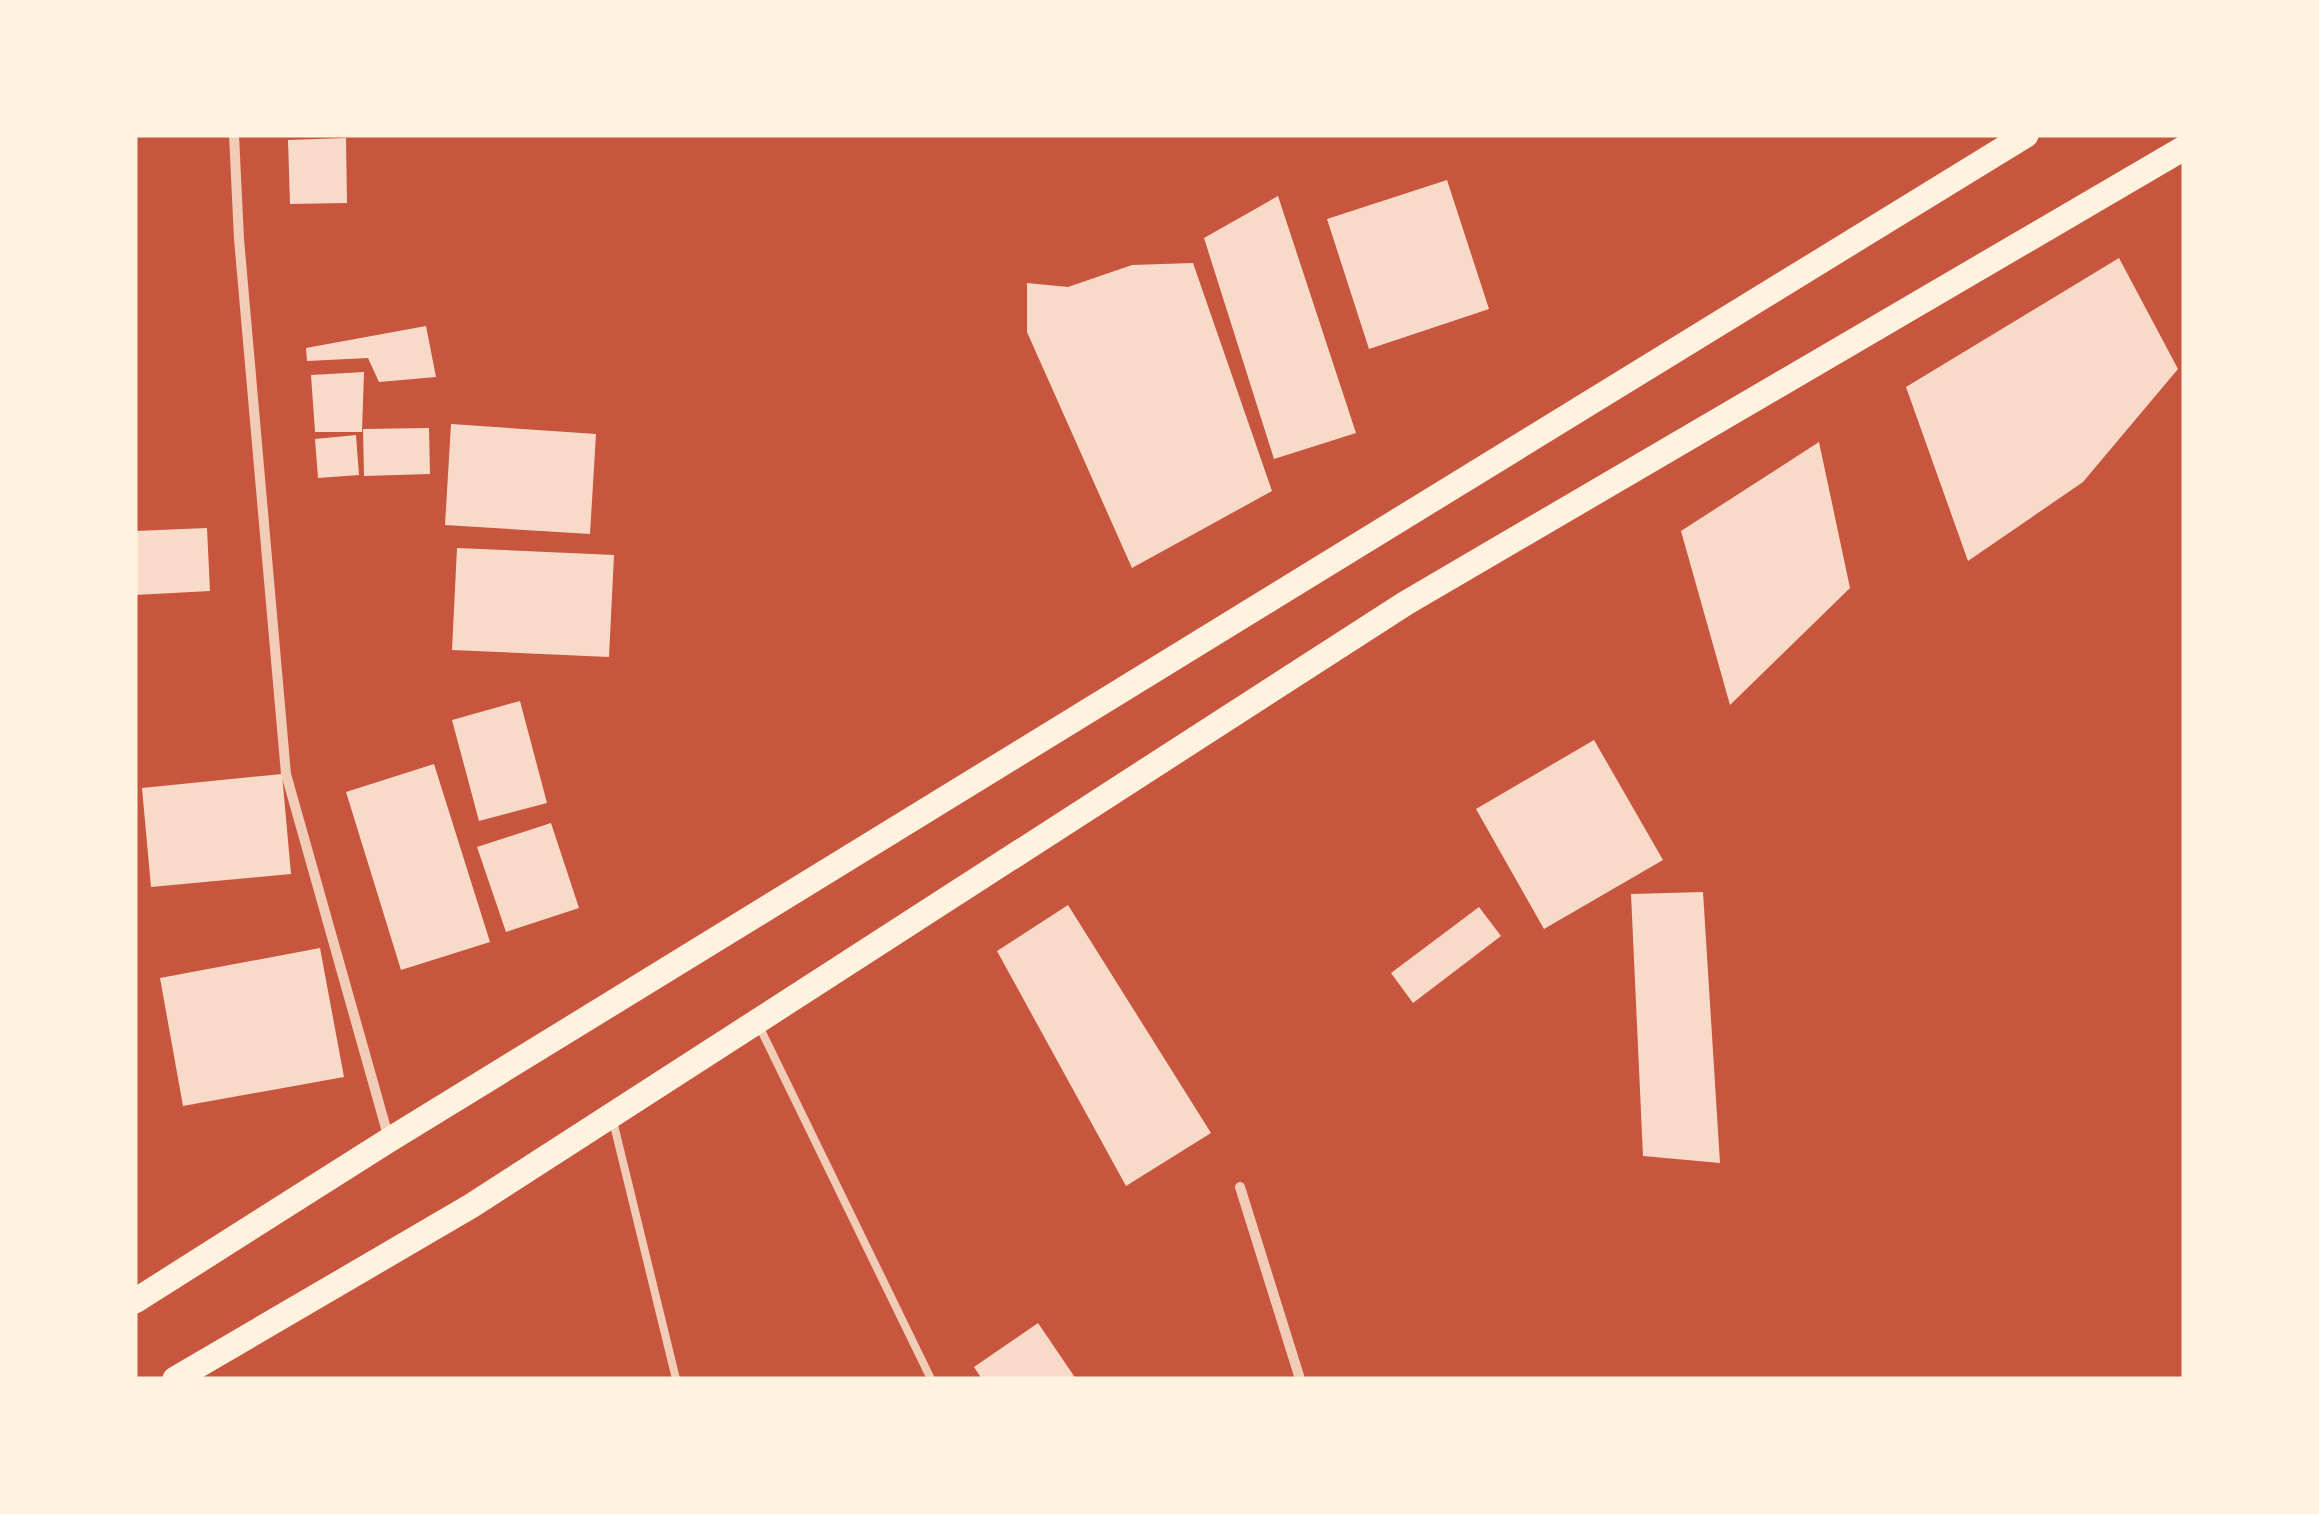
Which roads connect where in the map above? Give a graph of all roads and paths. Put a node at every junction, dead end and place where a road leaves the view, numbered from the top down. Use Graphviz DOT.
graph roads {
  1 [pos="234,135"];
  2 [pos="2026,135"];
  3 [pos="2184,148"];
  4 [pos="757,1021"];
  5 [pos="611,1115"];
  6 [pos="389,1140"];
  7 [pos="1240,1187"];
  8 [pos="135,1301"];
  9 [pos="175,1379"];
  10 [pos="676,1379"];
  11 [pos="931,1379"];
  12 [pos="1300,1379"];
  1 -- 6 [label="street"];
  2 -- 6 [label="main road"];
  3 -- 4 [label="main road"];
  4 -- 5 [label="main road"];
  4 -- 11 [label="lane"];
  5 -- 9 [label="main road"];
  5 -- 10 [label="lane"];
  6 -- 8 [label="main road"];
  7 -- 12 [label="street"];
}
